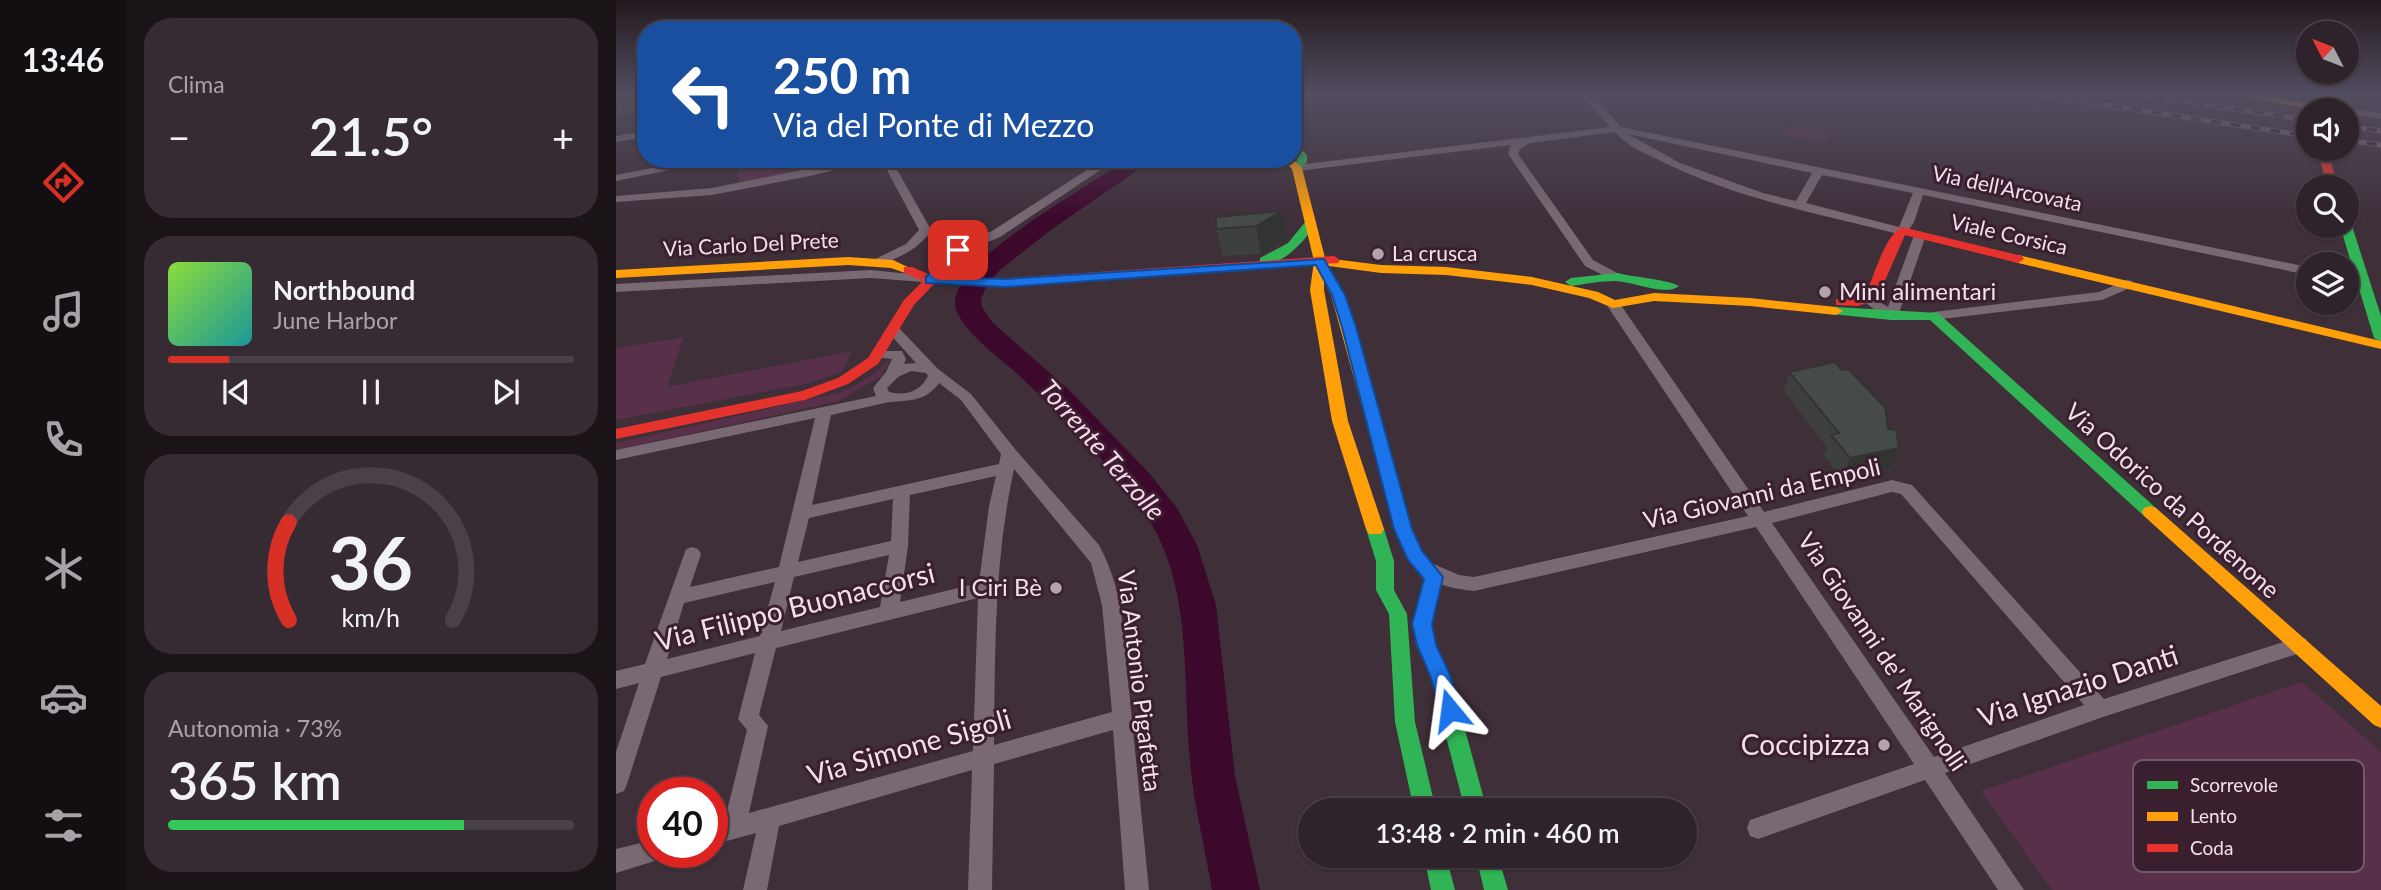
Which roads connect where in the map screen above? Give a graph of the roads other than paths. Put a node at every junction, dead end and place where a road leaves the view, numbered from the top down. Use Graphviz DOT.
graph roads {
  1 [pos="637,136"];
  2 [pos="1562,136"];
  3 [pos="1623,136"];
  4 [pos="1648,136"];
  5 [pos="1655,137"];
  6 [pos="616,139"];
  7 [pos="1534,139"];
  8 [pos="1634,145"];
  9 [pos="1302,162"];
  10 [pos="670,168"];
  11 [pos="826,168"];
  12 [pos="891,168"];
  13 [pos="1098,168"];
  14 [pos="1293,168"];
  15 [pos="1819,170"];
  16 [pos="616,178"];
  17 [pos="1919,191"];
  18 [pos="616,199"];
  19 [pos="1799,206"];
  20 [pos="1310,224"];
  21 [pos="1902,231"];
  22 [pos="927,232"];
  23 [pos="1920,235"];
  24 [pos="958,250"];
  25 [pos="1320,261"];
  26 [pos="870,262"];
  27 [pos="1262,266"];
  28 [pos="1237,268"];
  29 [pos="1381,269"];
  30 [pos="2296,269"];
  31 [pos="1446,271"];
  32 [pos="1614,277"];
  33 [pos="617,279"];
  34 [pos="931,280"];
  35 [pos="1634,282"];
  36 [pos="2127,284"];
  37 [pos="1595,288"];
  38 [pos="2359,289"];
  39 [pos="1317,290"];
  40 [pos="1339,295"];
  41 [pos="1868,299"];
  42 [pos="1636,300"];
  43 [pos="1613,304"];
  44 [pos="1891,316"];
  45 [pos="1933,316"];
  46 [pos="894,331"];
  47 [pos="2381,338"];
  48 [pos="2381,345"];
  49 [pos="878,354"];
  50 [pos="932,371"];
  51 [pos="887,386"];
  52 [pos="824,412"];
  53 [pos="706,415"];
  54 [pos="616,428"];
  55 [pos="616,435"];
  56 [pos="616,455"];
  57 [pos="1007,461"];
  58 [pos="902,490"];
  59 [pos="802,513"];
  60 [pos="1760,520"];
  61 [pos="899,546"];
  62 [pos="692,554"];
  63 [pos="1425,566"];
  64 [pos="786,572"];
  65 [pos="1385,577"];
  66 [pos="987,588"];
  67 [pos="1430,592"];
  68 [pos="1388,594"];
  69 [pos="677,597"];
  70 [pos="889,612"];
  71 [pos="767,643"];
  72 [pos="2299,645"];
  73 [pos="653,671"];
  74 [pos="616,680"];
  75 [pos="2099,709"];
  76 [pos="1123,718"];
  77 [pos="2381,719"];
  78 [pos="984,756"];
  79 [pos="1929,768"];
  80 [pos="616,784"];
  81 [pos="1421,798"];
  82 [pos="1473,798"];
  83 [pos="770,817"];
  84 [pos="734,828"];
  85 [pos="1758,828"];
  86 [pos="728,830"];
  87 [pos="637,855"];
  88 [pos="616,861"];
  89 [pos="1438,868"];
  90 [pos="1490,868"];
  91 [pos="755,890"];
  92 [pos="980,890"];
  93 [pos="1137,890"];
  94 [pos="1443,890"];
  95 [pos="1496,890"];
  96 [pos="2012,890"];
  1 -- 6 [label="street"];
  2 -- 7 [label="street, Via dell'Arcovata"];
  3 -- 8 [label="street, Viale Corsica"];
  4 -- 5 [label="street, Via dell'Arcovata"];
  5 -- 8 [label="street"];
  5 -- 15 [label="street, Via dell'Arcovata"];
  7 -- 9 [label="street, Via dell'Arcovata"];
  7 -- 32 [label="street"];
  8 -- 19 [label="street, Viale Corsica"];
  10 -- 16 [label="street"];
  11 -- 18 [label="street"];
  12 -- 22 [label="street"];
  13 -- 24 [label="street"];
  14 -- 20 [label="main road"];
  15 -- 17 [label="street, Via dell'Arcovata"];
  15 -- 19 [label="street"];
  17 -- 21 [label="street"];
  17 -- 30 [label="street, Via dell'Arcovata"];
  19 -- 21 [label="street, Viale Corsica"];
  20 -- 25 [label="main road"];
  20 -- 28 [label="main road"];
  21 -- 23 [label="main road, Viale Corsica"];
  21 -- 41 [label="main road"];
  22 -- 24 [label="street"];
  22 -- 26 [label="street"];
  23 -- 36 [label="main road, Viale Corsica"];
  23 -- 44 [label="street"];
  24 -- 34 [label="street"];
  25 -- 27 [label="main road"];
  25 -- 29 [label="main road"];
  25 -- 31 [label="main road"];
  25 -- 39 [label="main road"];
  25 -- 40 [label="main road"];
  26 -- 33 [label="main road, Via Carlo Del Prete"];
  26 -- 34 [label="main road, Via Carlo Del Prete"];
  27 -- 28 [label="main road"];
  27 -- 39 [label="main road"];
  28 -- 34 [label="main road, Via Carlo Del Prete"];
  29 -- 31 [label="main road"];
  29 -- 40 [label="main road"];
  31 -- 37 [label="main road"];
  32 -- 35 [label="main road"];
  32 -- 37 [label="main road"];
  33 -- 34 [label="street, Via Carlo Del Prete"];
  34 -- 46 [label="main road"];
  35 -- 41 [label="main road"];
  35 -- 42 [label="main road"];
  36 -- 45 [label="street"];
  36 -- 48 [label="main road, Viale Corsica"];
  37 -- 43 [label="main road"];
  38 -- 47 [label="main road"];
  39 -- 65 [label="main road"];
  40 -- 63 [label="main road"];
  41 -- 44 [label="street"];
  42 -- 43 [label="main road"];
  42 -- 44 [label="main road"];
  43 -- 60 [label="street, Via Giovanni de' Marignolli"];
  44 -- 45 [label="main road"];
  45 -- 72 [label="main road, Via Odorico da Pordenone"];
  46 -- 49 [label="main road"];
  46 -- 50 [label="street, Via Antonio Pigafetta"];
  49 -- 51 [label="street"];
  49 -- 53 [label="main road"];
  50 -- 51 [label="street"];
  50 -- 51 [label="street"];
  50 -- 57 [label="street, Via Antonio Pigafetta"];
  51 -- 52 [label="street"];
  52 -- 56 [label="street"];
  52 -- 59 [label="street"];
  53 -- 54 [label="main road"];
  53 -- 55 [label="main road"];
  57 -- 58 [label="street"];
  57 -- 66 [label="street"];
  57 -- 76 [label="street, Via Antonio Pigafetta"];
  58 -- 59 [label="street"];
  58 -- 61 [label="street"];
  59 -- 64 [label="street"];
  60 -- 63 [label="street, Via Giovanni da Empoli"];
  60 -- 75 [label="street, Via Giovanni da Empoli"];
  60 -- 79 [label="street, Via Giovanni de' Marignolli"];
  61 -- 64 [label="street"];
  61 -- 70 [label="street"];
  62 -- 69 [label="street"];
  63 -- 65 [label="main road"];
  63 -- 67 [label="main road"];
  64 -- 69 [label="street"];
  64 -- 71 [label="street"];
  65 -- 68 [label="main road"];
  66 -- 70 [label="street, Via Filippo Buonaccorsi"];
  66 -- 78 [label="street"];
  67 -- 68 [label="main road"];
  67 -- 82 [label="main road"];
  68 -- 81 [label="main road"];
  69 -- 73 [label="street"];
  70 -- 71 [label="street, Via Filippo Buonaccorsi"];
  71 -- 73 [label="street, Via Filippo Buonaccorsi"];
  71 -- 84 [label="street"];
  72 -- 75 [label="street, Via Ignazio Danti"];
  72 -- 77 [label="main road, Via Odorico da Pordenone"];
  73 -- 74 [label="street, Via Filippo Buonaccorsi"];
  73 -- 80 [label="street"];
  75 -- 79 [label="street, Via Ignazio Danti"];
  76 -- 78 [label="street, Via Simone Sigoli"];
  76 -- 93 [label="street, Via Antonio Pigafetta"];
  78 -- 83 [label="street, Via Simone Sigoli"];
  78 -- 92 [label="street"];
  79 -- 85 [label="street, Via Ignazio Danti"];
  79 -- 96 [label="street, Via Giovanni de' Marignolli"];
  83 -- 84 [label="street, Via Simone Sigoli"];
  83 -- 91 [label="street"];
  84 -- 86 [label="street, Via Simone Sigoli"];
  87 -- 88 [label="street"];
  89 -- 94 [label="main road"];
  90 -- 95 [label="main road"];
}
